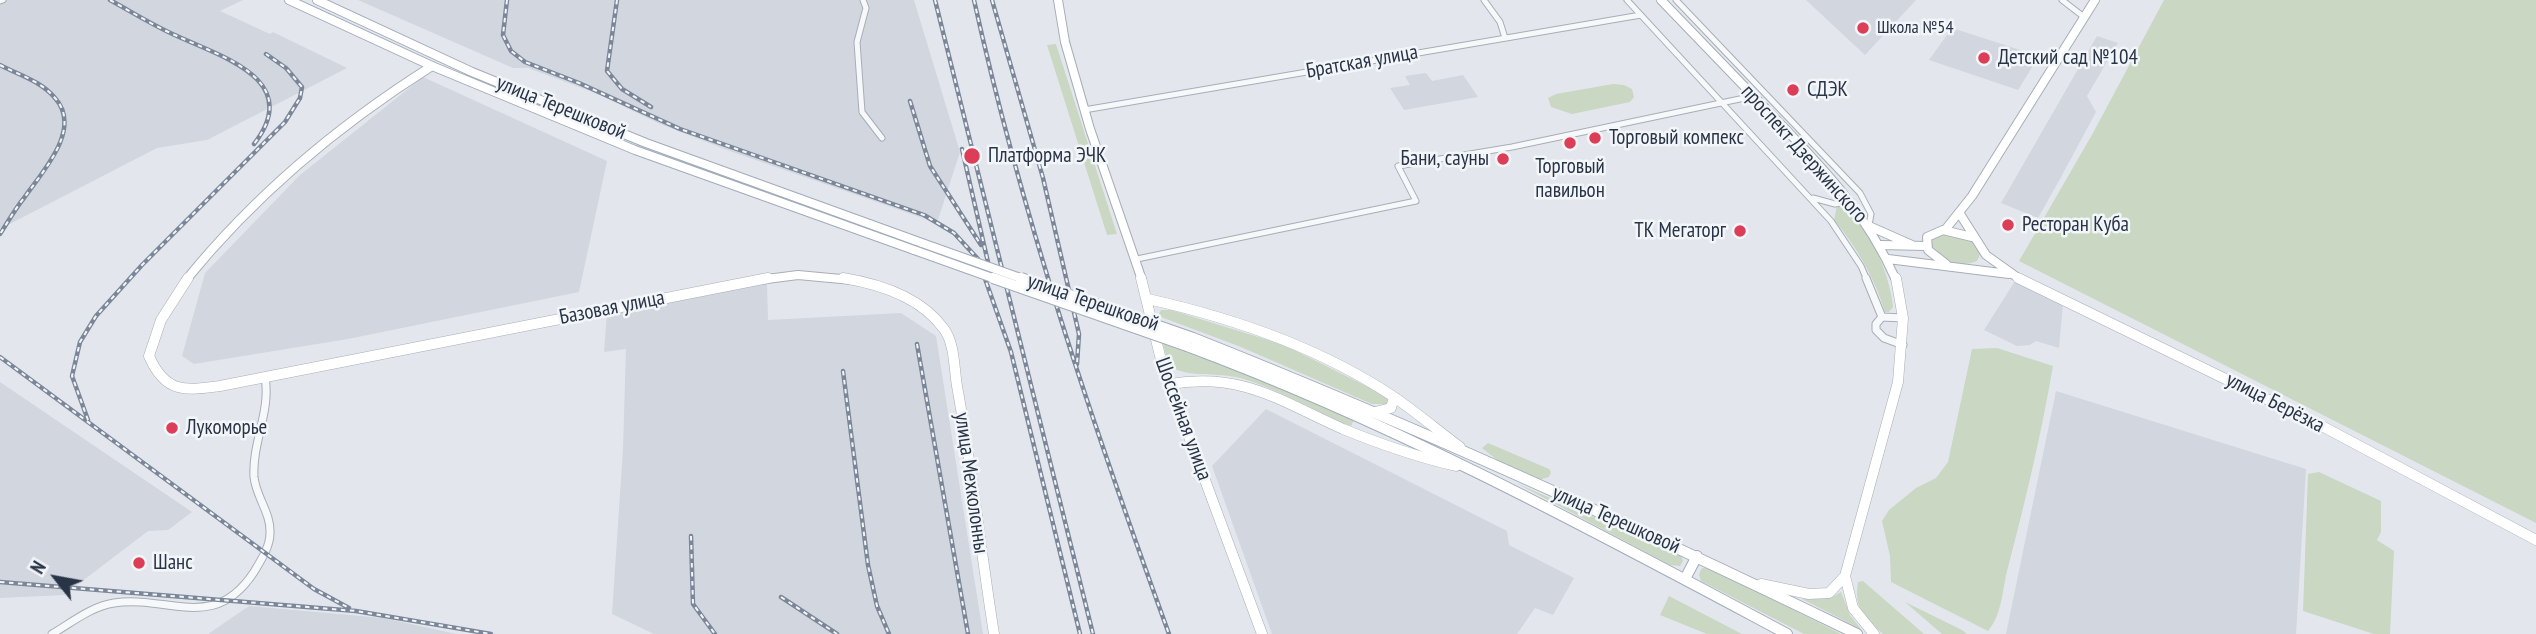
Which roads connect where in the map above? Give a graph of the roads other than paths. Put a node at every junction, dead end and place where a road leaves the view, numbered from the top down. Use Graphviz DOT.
graph roads {
  1 [pos="289,0"];
  2 [pos="317,0"];
  3 [pos="863,0"];
  4 [pos="1058,0"];
  5 [pos="1484,0"];
  6 [pos="1627,0"];
  7 [pos="1661,0"];
  8 [pos="1676,0"];
  9 [pos="2062,0"];
  10 [pos="2095,0"];
  11 [pos="1640,15"];
  12 [pos="2084,17"];
  13 [pos="1505,38"];
  14 [pos="443,59"];
  15 [pos="432,65"];
  16 [pos="1754,96"];
  17 [pos="1724,102"];
  18 [pos="1084,110"];
  19 [pos="593,121"];
  20 [pos="583,128"];
  21 [pos="882,138"];
  22 [pos="1812,198"];
  23 [pos="1852,202"];
  24 [pos="1835,204"];
  25 [pos="1960,214"];
  26 [pos="1831,221"];
  27 [pos="1869,225"];
  28 [pos="1945,230"];
  29 [pos="1972,237"];
  30 [pos="1881,245"];
  31 [pos="1912,245"];
  32 [pos="1926,246"];
  33 [pos="918,247"];
  34 [pos="1986,255"];
  35 [pos="1138,259"];
  36 [pos="1888,260"];
  37 [pos="1956,267"];
  38 [pos="1972,267"];
  39 [pos="2010,274"];
  40 [pos="1148,299"];
  41 [pos="1882,317"];
  42 [pos="1903,318"];
  43 [pos="946,332"];
  44 [pos="1190,342"];
  45 [pos="1903,345"];
  46 [pos="265,377"];
  47 [pos="1170,383"];
  48 [pos="1394,397"];
  49 [pos="1375,412"];
  50 [pos="1365,421"];
  51 [pos="1352,432"];
  52 [pos="1471,456"];
  53 [pos="1494,466"];
  54 [pos="1464,467"];
  55 [pos="1486,478"];
  56 [pos="2536,540"];
  57 [pos="1697,556"];
  58 [pos="1845,576"];
  59 [pos="1685,579"];
  60 [pos="1752,582"];
  61 [pos="51,634"];
  62 [pos="993,634"];
  63 [pos="1262,634"];
  64 [pos="1787,634"];
  65 [pos="1857,634"];
  66 [pos="1874,634"];
  1 -- 15 [label="main road, улица Терешковой"];
  2 -- 14 [label="main road, улица Терешковой"];
  3 -- 21 [label="street"];
  4 -- 18 [label="main road, Шоссейная улица"];
  5 -- 13 [label="street"];
  6 -- 11 [label="street"];
  7 -- 16 [label="main road, проспект Дзержинского"];
  8 -- 27 [label="street"];
  9 -- 12 [label="street"];
  10 -- 12 [label="main road"];
  11 -- 13 [label="street, Братская улица"];
  11 -- 17 [label="street"];
  12 -- 25 [label="main road"];
  13 -- 18 [label="street, Братская улица"];
  14 -- 15 [label="main road"];
  14 -- 19 [label="main road, улица Терешковой"];
  15 -- 20 [label="main road, улица Терешковой"];
  15 -- 46 [label="main road, Базовая улица"];
  16 -- 17 [label="street"];
  16 -- 23 [label="main road, проспект Дзержинского"];
  17 -- 22 [label="street"];
  17 -- 35 [label="street"];
  18 -- 35 [label="main road, Шоссейная улица"];
  19 -- 20 [label="main road"];
  19 -- 33 [label="main road, улица Терешковой"];
  20 -- 33 [label="main road, улица Терешковой"];
  22 -- 24 [label="street"];
  22 -- 26 [label="street"];
  23 -- 24 [label="street"];
  23 -- 27 [label="main road, проспект Дзержинского"];
  24 -- 26 [label="street"];
  25 -- 28 [label="main road"];
  25 -- 29 [label="main road"];
  26 -- 41 [label="street"];
  27 -- 30 [label="main road, проспект Дзержинского"];
  27 -- 31 [label="main road"];
  28 -- 29 [label="main road"];
  28 -- 32 [label="main road"];
  29 -- 34 [label="main road"];
  30 -- 31 [label="main road"];
  30 -- 36 [label="main road, проспект Дзержинского"];
  31 -- 32 [label="main road"];
  32 -- 37 [label="main road"];
  33 -- 44 [label="main road, улица Терешковой, bridge"];
  34 -- 38 [label="main road"];
  34 -- 39 [label="main road"];
  35 -- 40 [label="main road, Шоссейная улица"];
  36 -- 37 [label="main road"];
  36 -- 42 [label="main road, проспект Дзержинского"];
  37 -- 38 [label="main road"];
  38 -- 39 [label="main road"];
  39 -- 56 [label="main road, улица Берёзка"];
  40 -- 47 [label="main road, Шоссейная улица"];
  40 -- 48 [label="main road"];
  41 -- 42 [label="street"];
  41 -- 45 [label="street"];
  42 -- 45 [label="main road, проспект Дзержинского"];
  43 -- 46 [label="main road, Базовая улица"];
  43 -- 62 [label="main road, улица Мехколонны"];
  44 -- 49 [label="main road, улица Терешковой"];
  44 -- 50 [label="main road, улица Терешковой"];
  45 -- 58 [label="main road, проспект Дзержинского"];
  46 -- 61 [label="street"];
  47 -- 51 [label="main road"];
  47 -- 63 [label="main road, Шоссейная улица"];
  48 -- 49 [label="main road"];
  48 -- 52 [label="main road"];
  49 -- 52 [label="main road, улица Терешковой"];
  50 -- 51 [label="main road"];
  50 -- 54 [label="main road, улица Терешковой"];
  51 -- 54 [label="main road"];
  52 -- 53 [label="main road, улица Терешковой"];
  53 -- 55 [label="main road"];
  53 -- 57 [label="main road, улица Терешковой"];
  54 -- 55 [label="main road, улица Терешковой"];
  55 -- 59 [label="main road, улица Терешковой"];
  57 -- 59 [label="main road"];
  57 -- 60 [label="main road, улица Терешковой"];
  58 -- 60 [label="main road"];
  58 -- 66 [label="main road"];
  59 -- 64 [label="main road, улица Терешковой"];
  60 -- 65 [label="main road, улица Терешковой"];
}
